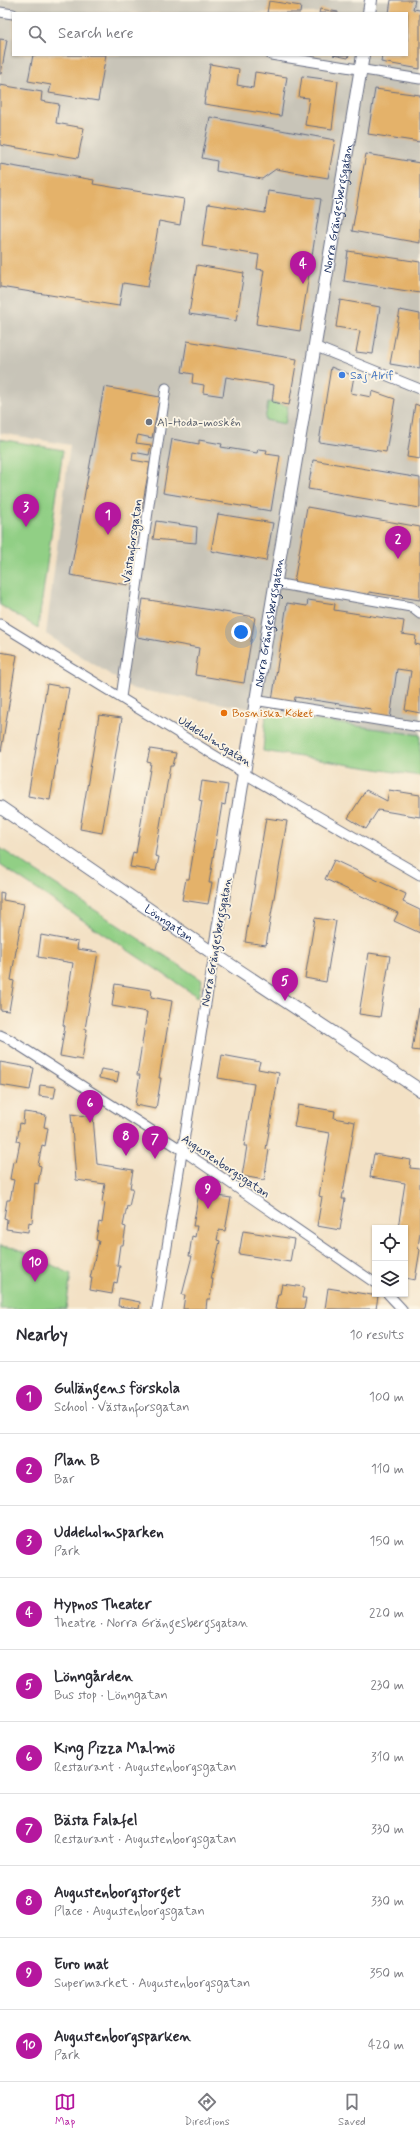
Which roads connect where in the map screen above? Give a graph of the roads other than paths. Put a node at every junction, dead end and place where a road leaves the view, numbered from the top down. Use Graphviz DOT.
graph roads {
  1 [pos="372,0"];
  2 [pos="0,12"];
  3 [pos="369,12"];
  4 [pos="12,14"];
  5 [pos="277,56"];
  6 [pos="363,56"];
  7 [pos="360,69"];
  8 [pos="420,79"];
  9 [pos="314,346"];
  10 [pos="166,388"];
  11 [pos="420,389"];
  12 [pos="274,583"];
  13 [pos="420,614"];
  14 [pos="0,624"];
  15 [pos="121,697"];
  16 [pos="254,700"];
  17 [pos="420,727"];
  18 [pos="245,774"];
  19 [pos="0,807"];
  20 [pos="420,875"];
  21 [pos="214,954"];
  22 [pos="0,1035"];
  23 [pos="420,1090"];
  24 [pos="182,1150"];
  25 [pos="372,1280"];
  26 [pos="391,1297"];
  27 [pos="157,1309"];
  28 [pos="402,1309"];
  1 -- 3 [label="street"];
  2 -- 4 [label="street"];
  5 -- 7 [label="street"];
  6 -- 7 [label="street, Norra Grängesbergsgatan"];
  7 -- 8 [label="street"];
  7 -- 9 [label="street, Norra Grängesbergsgatan"];
  9 -- 11 [label="street"];
  9 -- 12 [label="street, Norra Grängesbergsgatan"];
  10 -- 15 [label="street, Västanforsgatan"];
  12 -- 13 [label="street"];
  12 -- 16 [label="street, Norra Grängesbergsgatan"];
  14 -- 15 [label="street, Uddeholmsgatan"];
  15 -- 18 [label="street, Uddeholmsgatan"];
  16 -- 17 [label="street"];
  16 -- 18 [label="street, Norra Grängesbergsgatan"];
  18 -- 20 [label="street, Uddeholmsgatan"];
  18 -- 21 [label="street, Norra Grängesbergsgatan"];
  19 -- 21 [label="street, Lönngatan"];
  21 -- 23 [label="street, Lönngatan"];
  21 -- 24 [label="street, Norra Grängesbergsgatan"];
  22 -- 24 [label="street, Augustenborgsgatan"];
  24 -- 25 [label="street, Augustenborgsgatan"];
  24 -- 27 [label="street, Norra Grängesbergsgatan"];
  26 -- 28 [label="street"];
}
